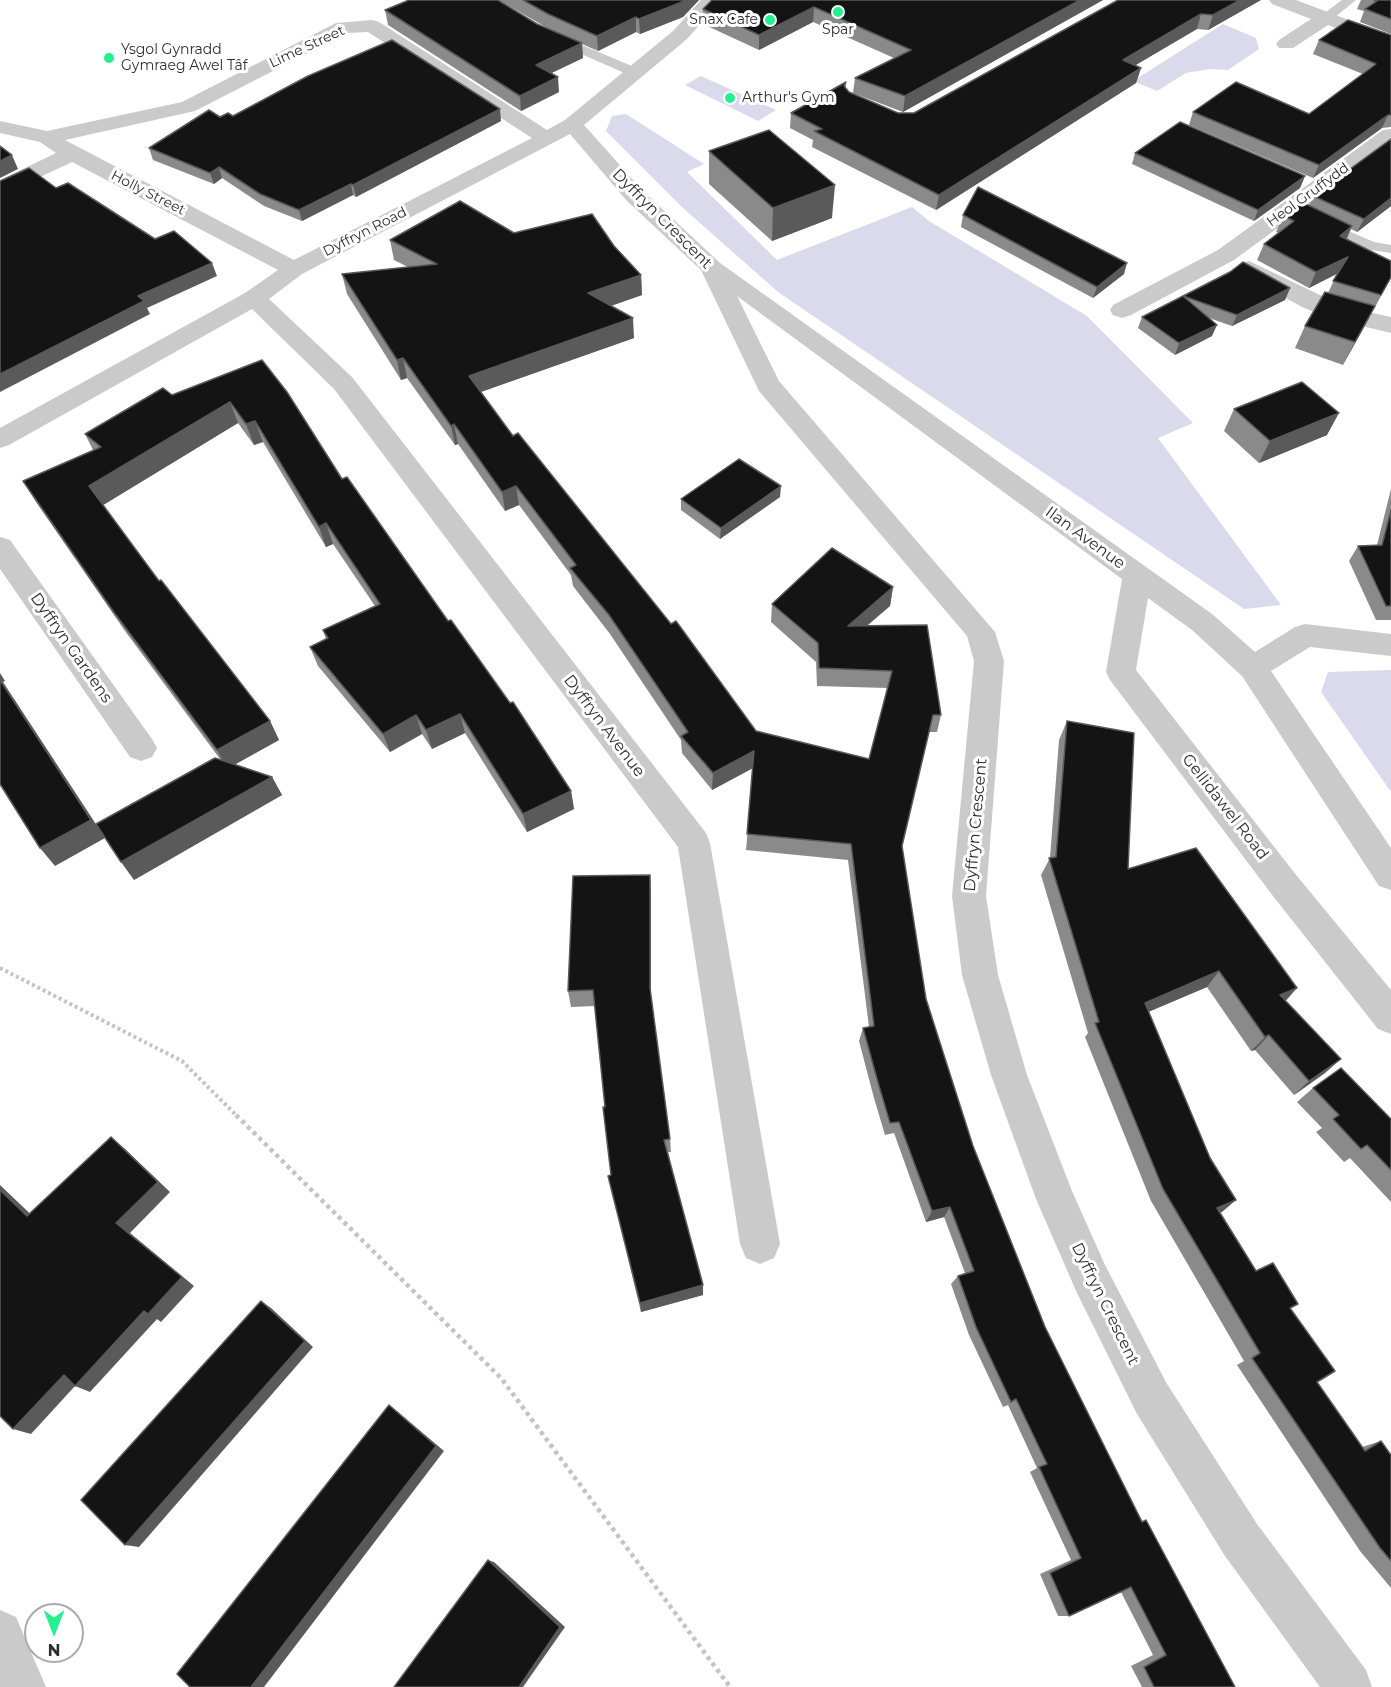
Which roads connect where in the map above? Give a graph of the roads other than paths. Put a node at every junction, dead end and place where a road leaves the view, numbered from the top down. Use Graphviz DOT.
graph roads {
  1 [pos="1279,0"];
  2 [pos="1350,0"];
  3 [pos="698,6"];
  4 [pos="1326,18"];
  5 [pos="544,34"];
  6 [pos="1391,43"];
  7 [pos="1286,44"];
  8 [pos="634,72"];
  9 [pos="572,124"];
  10 [pos="0,127"];
  11 [pos="1391,135"];
  12 [pos="47,137"];
  13 [pos="547,139"];
  14 [pos="72,154"];
  15 [pos="0,189"];
  16 [pos="1290,208"];
  17 [pos="1391,249"];
  18 [pos="1226,255"];
  19 [pos="711,267"];
  20 [pos="294,269"];
  21 [pos="255,298"];
  22 [pos="1122,310"];
  23 [pos="1391,325"];
  24 [pos="0,439"];
  25 [pos="0,547"];
  26 [pos="1137,576"];
  27 [pos="1391,645"];
  28 [pos="1253,668"];
  29 [pos="141,748"];
  30 [pos="1391,876"];
  31 [pos="1391,1017"];
  32 [pos="760,1244"];
  33 [pos="0,1634"];
  34 [pos="23,1687"];
  35 [pos="1350,1687"];
  1 -- 4 [label="street"];
  2 -- 4 [label="lane"];
  3 -- 8 [label="street, Dyffryn Road"];
  4 -- 6 [label="street"];
  4 -- 7 [label="street"];
  5 -- 8 [label="lane"];
  8 -- 9 [label="street, Dyffryn Road"];
  9 -- 13 [label="street, Dyffryn Road"];
  9 -- 19 [label="street, Dyffryn Crescent"];
  10 -- 12 [label="street, Holly Street"];
  11 -- 16 [label="street, Heol Gruffydd"];
  12 -- 13 [label="street, Lime Street"];
  12 -- 14 [label="street, Holly Street"];
  13 -- 20 [label="street, Dyffryn Road"];
  14 -- 15 [label="street"];
  14 -- 20 [label="street, Holly Street"];
  16 -- 17 [label="lane"];
  16 -- 18 [label="street, Heol Gruffydd"];
  18 -- 22 [label="street, Heol Gruffydd"];
  18 -- 23 [label="street"];
  19 -- 26 [label="street, Ilan Avenue"];
  19 -- 35 [label="street, Dyffryn Crescent"];
  20 -- 21 [label="street, Dyffryn Road"];
  21 -- 24 [label="street, Dyffryn Road"];
  21 -- 32 [label="street, Dyffryn Avenue"];
  25 -- 29 [label="street, Dyffryn Gardens"];
  26 -- 28 [label="street, Ilan Avenue"];
  26 -- 31 [label="street, Gellidawel Road"];
  27 -- 28 [label="street"];
  28 -- 30 [label="street, Ilan Avenue"];
  33 -- 34 [label="street"];
}
